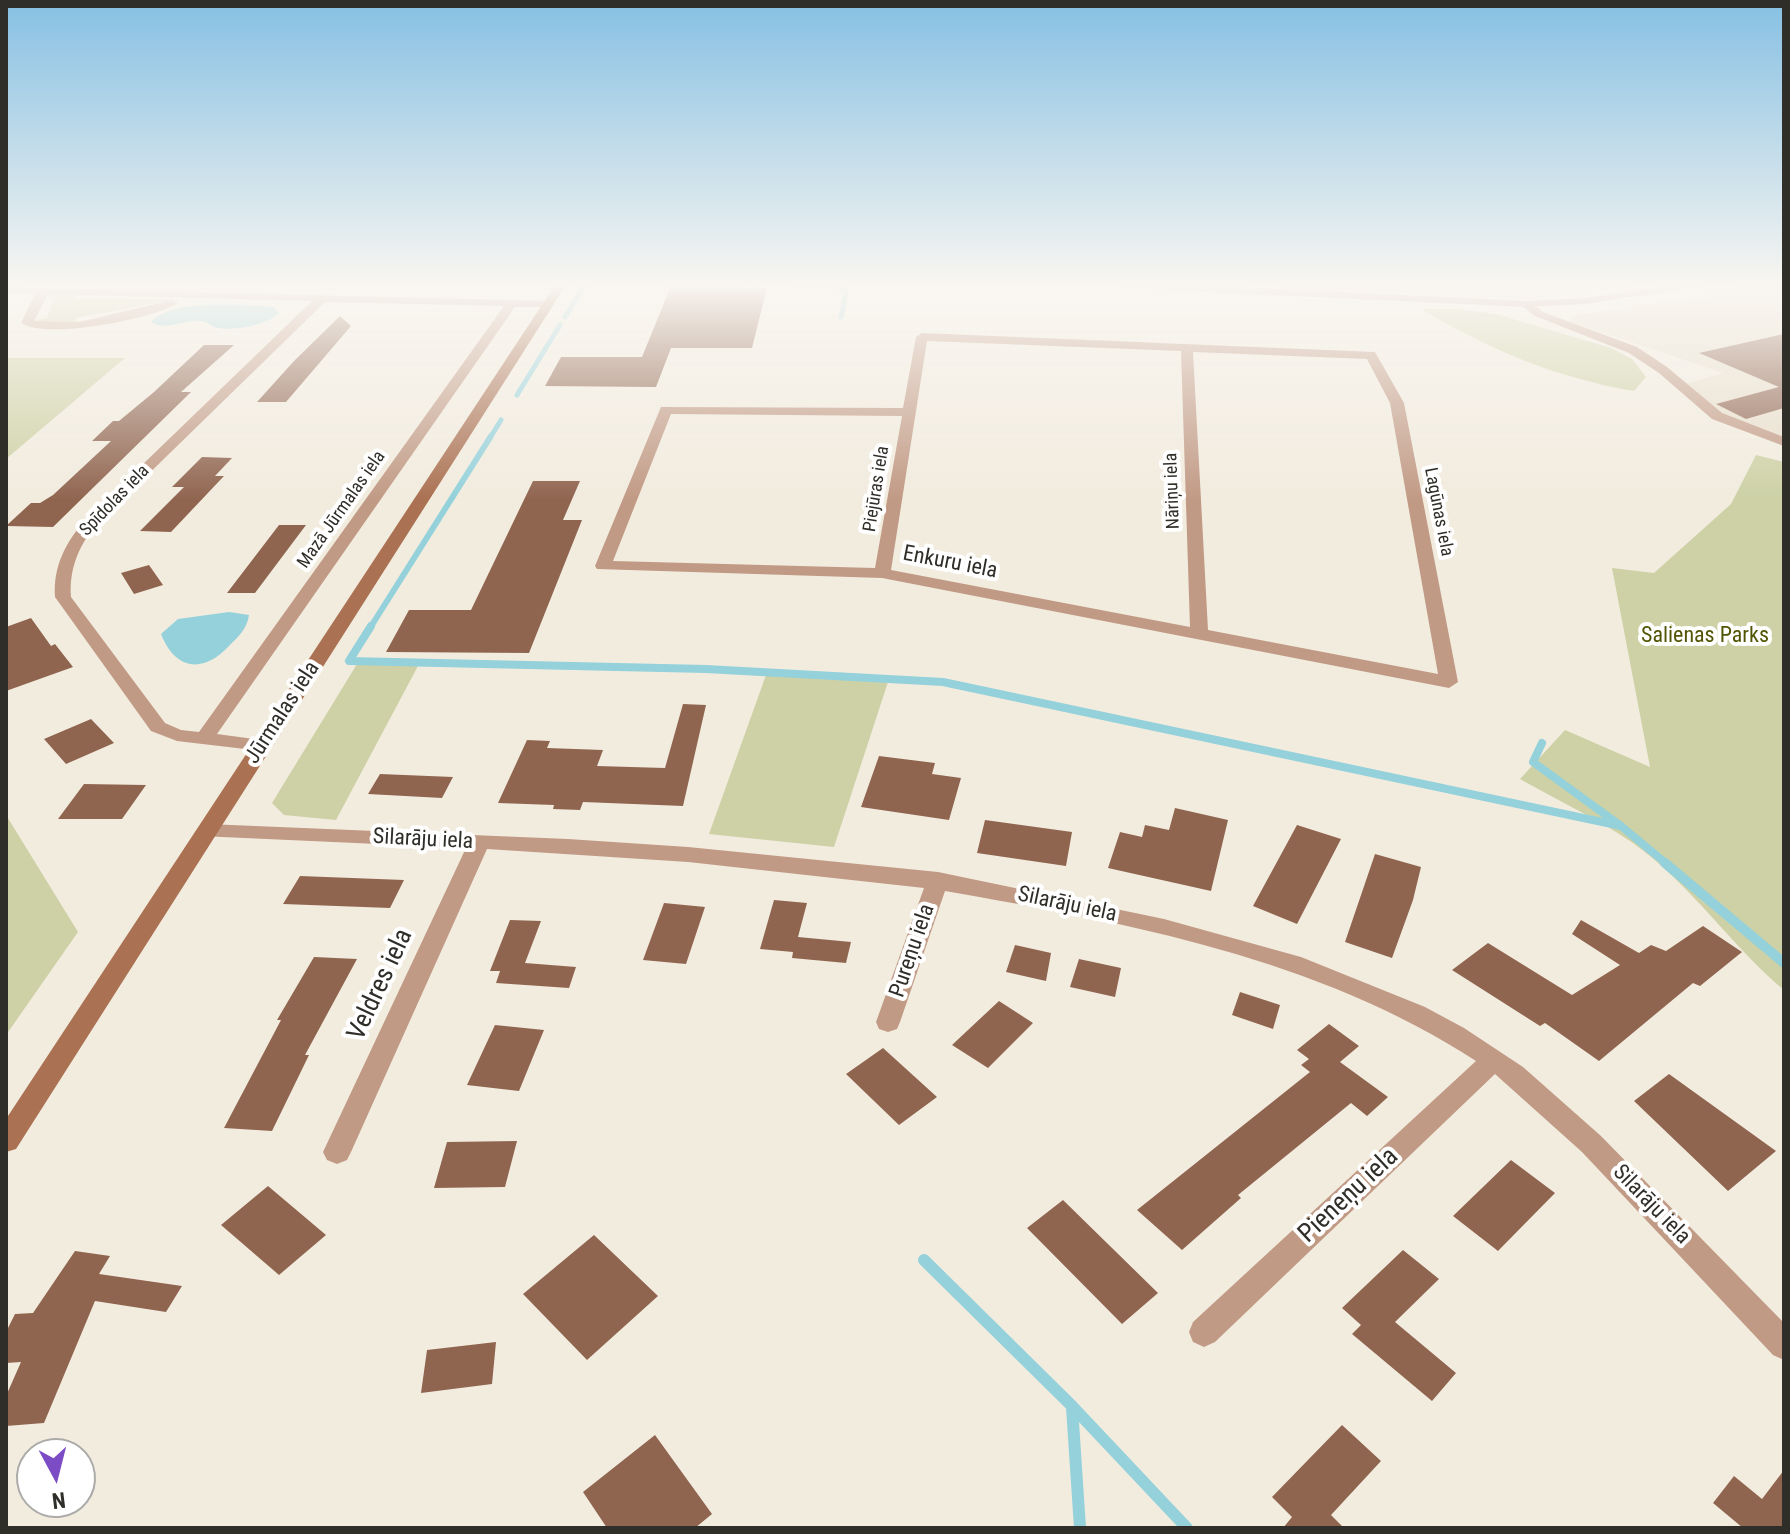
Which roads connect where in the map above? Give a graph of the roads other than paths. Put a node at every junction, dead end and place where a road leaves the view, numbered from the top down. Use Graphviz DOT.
graph roads {
  1 [pos="262,357"];
  2 [pos="474,357"];
  3 [pos="515,357"];
  4 [pos="918,357"];
  5 [pos="1187,357"];
  6 [pos="1372,357"];
  7 [pos="1643,357"];
  8 [pos="908,412"];
  9 [pos="1784,442"];
  10 [pos="882,573"];
  11 [pos="1199,633"];
  12 [pos="1449,682"];
  13 [pos="204,739"];
  14 [pos="262,745"];
  15 [pos="207,831"];
  16 [pos="479,843"];
  17 [pos="938,880"];
  18 [pos="888,1022"];
  19 [pos="1494,1059"];
  20 [pos="6,1141"];
  21 [pos="337,1152"];
  22 [pos="1204,1332"];
  23 [pos="1784,1345"];
  1 -- 13 [label="street, Spīdolas iela"];
  2 -- 13 [label="street, Mazā Jūrmalas iela"];
  3 -- 14 [label="main road, Jūrmalas iela"];
  4 -- 8 [label="street, Piejūras iela"];
  5 -- 11 [label="street, Nāriņu iela"];
  6 -- 12 [label="street, Lagūnas iela"];
  7 -- 9 [label="street"];
  8 -- 10 [label="street, Piejūras iela"];
  8 -- 10 [label="street, Enkuru iela"];
  10 -- 11 [label="street, Enkuru iela"];
  11 -- 12 [label="street, Enkuru iela"];
  13 -- 14 [label="street, Spīdolas iela"];
  14 -- 15 [label="main road, Jūrmalas iela"];
  15 -- 16 [label="street, Silarāju iela"];
  15 -- 20 [label="main road, Jūrmalas iela"];
  16 -- 17 [label="street, Silarāju iela"];
  16 -- 21 [label="street, Veldres iela"];
  17 -- 18 [label="street, Pureņu iela"];
  17 -- 19 [label="street, Silarāju iela"];
  19 -- 22 [label="street, Pieneņu iela"];
  19 -- 23 [label="street, Silarāju iela"];
}
